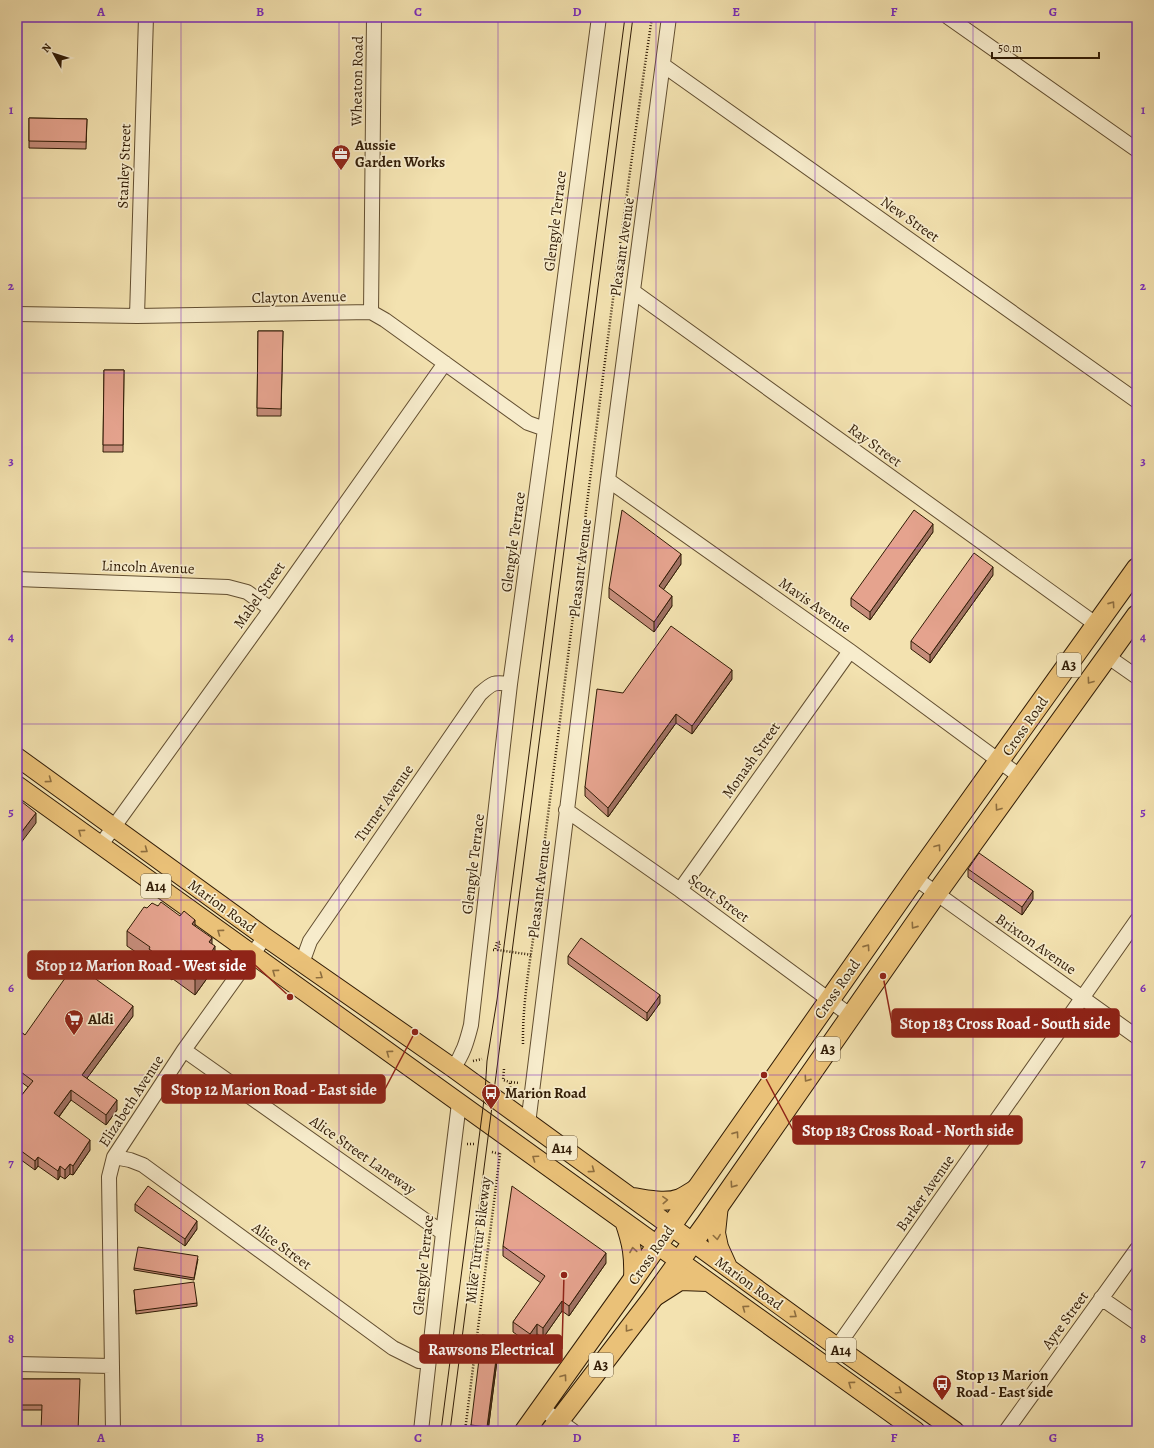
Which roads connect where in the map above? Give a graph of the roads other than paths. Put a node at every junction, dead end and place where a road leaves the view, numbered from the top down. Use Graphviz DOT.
graph roads {
  1 [pos="146,17"];
  2 [pos="374,17"];
  3 [pos="599,17"];
  4 [pos="669,17"];
  5 [pos="948,17"];
  6 [pos="663,65"];
  7 [pos="1137,150"];
  8 [pos="634,292"];
  9 [pos="371,312"];
  10 [pos="17,314"];
  11 [pos="137,316"];
  12 [pos="445,363"];
  13 [pos="1137,401"];
  14 [pos="545,429"];
  15 [pos="608,480"];
  16 [pos="1137,568"];
  17 [pos="17,579"];
  18 [pos="271,609"];
  19 [pos="1137,615"];
  20 [pos="1097,625"];
  21 [pos="850,651"];
  22 [pos="1108,656"];
  23 [pos="1137,676"];
  24 [pos="510,684"];
  25 [pos="17,757"];
  26 [pos="1000,761"];
  27 [pos="1021,777"];
  28 [pos="17,786"];
  29 [pos="566,810"];
  30 [pos="114,827"];
  31 [pos="100,846"];
  32 [pos="915,878"];
  33 [pos="680,890"];
  34 [pos="936,894"];
  35 [pos="1137,920"];
  36 [pos="265,937"];
  37 [pos="252,955"];
  38 [pos="302,963"];
  39 [pos="1082,998"];
  40 [pos="829,1000"];
  41 [pos="851,1016"];
  42 [pos="1137,1037"];
  43 [pos="184,1050"];
  44 [pos="453,1068"];
  45 [pos="459,1103"];
  46 [pos="528,1124"];
  47 [pos="114,1157"];
  48 [pos="698,1188"];
  49 [pos="631,1197"];
  50 [pos="719,1205"];
  51 [pos="624,1221"];
  52 [pos="671,1226"];
  53 [pos="443,1233"];
  54 [pos="693,1242"];
  55 [pos="658,1245"];
  56 [pos="1137,1249"];
  57 [pos="679,1261"];
  58 [pos="729,1268"];
  59 [pos="633,1280"];
  60 [pos="708,1282"];
  61 [pos="652,1298"];
  62 [pos="1102,1298"];
  63 [pos="1137,1323"];
  64 [pos="837,1347"];
  65 [pos="429,1361"];
  66 [pos="17,1364"];
  67 [pos="111,1366"];
  68 [pos="541,1408"];
  69 [pos="561,1428"];
  70 [pos="113,1431"];
  71 [pos="421,1431"];
  72 [pos="525,1431"];
  73 [pos="916,1431"];
  74 [pos="955,1431"];
  75 [pos="1006,1431"];
  1 -- 11 [label="street, Stanley Street"];
  2 -- 9 [label="street, Wheaton Road"];
  3 -- 14 [label="street, Glengyle Terrace"];
  4 -- 6 [label="street, Pleasant Avenue"];
  5 -- 7 [label="street"];
  6 -- 8 [label="street, Pleasant Avenue"];
  6 -- 13 [label="street, New Street"];
  8 -- 15 [label="street, Pleasant Avenue"];
  8 -- 20 [label="street, Ray Street"];
  9 -- 11 [label="street, Clayton Avenue"];
  9 -- 12 [label="street"];
  10 -- 11 [label="street, Clayton Avenue"];
  12 -- 14 [label="street"];
  12 -- 18 [label="street, Mabel Street"];
  14 -- 24 [label="street, Glengyle Terrace"];
  15 -- 21 [label="street, Mavis Avenue"];
  15 -- 29 [label="street, Pleasant Avenue"];
  20 -- 16 [label="highway, Cross Road / A3, one-way"];
  17 -- 18 [label="street, Lincoln Avenue"];
  18 -- 30 [label="street, Mabel Street"];
  19 -- 22 [label="highway, Cross Road / A3"];
  20 -- 26 [label="highway, Cross Road / A3"];
  21 -- 26 [label="street, Mavis Avenue"];
  21 -- 33 [label="street, Monash Street"];
  22 -- 23 [label="street"];
  22 -- 27 [label="highway, Cross Road / A3, one-way"];
  24 -- 38 [label="street, Turner Avenue"];
  24 -- 44 [label="street, Glengyle Terrace"];
  25 -- 30 [label="main road, Marion Road / A14, one-way"];
  26 -- 27 [label="street, Mavis Avenue"];
  32 -- 26 [label="highway, Cross Road / A3, one-way"];
  27 -- 34 [label="highway, Cross Road / A3, one-way"];
  31 -- 28 [label="main road, Marion Road / A14, one-way"];
  29 -- 33 [label="street, Scott Street"];
  29 -- 46 [label="street, Pleasant Avenue"];
  30 -- 31 [label="street, Mabel Street"];
  30 -- 36 [label="main road, Marion Road / A14, one-way"];
  37 -- 31 [label="main road, Marion Road / A14, one-way"];
  32 -- 34 [label="street, Brixton Avenue"];
  40 -- 32 [label="highway, Cross Road / A3, one-way"];
  33 -- 40 [label="street, Scott Street"];
  34 -- 39 [label="street, Brixton Avenue"];
  34 -- 41 [label="highway, Cross Road / A3, one-way"];
  35 -- 39 [label="street, Barker Avenue"];
  36 -- 37 [label="street, Elizabeth Avenue"];
  36 -- 38 [label="main road, Marion Road / A14"];
  37 -- 43 [label="street, Elizabeth Avenue"];
  45 -- 37 [label="main road, Marion Road / A14, one-way"];
  38 -- 44 [label="main road, Marion Road / A14, one-way"];
  39 -- 42 [label="street, Brixton Avenue"];
  39 -- 64 [label="street, Barker Avenue"];
  40 -- 41 [label="street, Scott Street"];
  48 -- 40 [label="highway, Cross Road / A3, one-way"];
  41 -- 50 [label="highway, Cross Road / A3, one-way"];
  43 -- 47 [label="street, Elizabeth Avenue"];
  43 -- 53 [label="street, Alice Street Laneway"];
  44 -- 46 [label="main road, Marion Road / A14"];
  51 -- 45 [label="main road, Marion Road / A14, one-way"];
  45 -- 53 [label="street, Glengyle Terrace"];
  46 -- 49 [label="main road, Marion Road / A14, one-way"];
  47 -- 65 [label="street, Alice Street"];
  47 -- 67 [label="street, Elizabeth Avenue"];
  49 -- 48 [label="main road, one-way"];
  48 -- 52 [label="highway, Cross Road / A3"];
  49 -- 52 [label="main road, Marion Road / A14"];
  50 -- 54 [label="highway, Cross Road / A3"];
  50 -- 58 [label="main road, one-way"];
  51 -- 55 [label="main road, Marion Road / A14"];
  59 -- 51 [label="main road, one-way"];
  52 -- 54 [label="main road, Marion Road / A14"];
  52 -- 55 [label="highway, Cross Road / A3"];
  53 -- 65 [label="street, Glengyle Terrace"];
  54 -- 57 [label="highway, Cross Road / A3"];
  54 -- 58 [label="main road, Marion Road / A14"];
  55 -- 57 [label="main road, Marion Road / A14"];
  55 -- 59 [label="highway, Cross Road / A3"];
  56 -- 62 [label="street, Ayre Street"];
  57 -- 60 [label="main road, Marion Road / A14"];
  57 -- 61 [label="highway, Cross Road / A3"];
  58 -- 64 [label="main road, Marion Road / A14, one-way"];
  68 -- 59 [label="highway, Cross Road / A3, one-way"];
  60 -- 61 [label="main road"];
  73 -- 60 [label="main road, Marion Road / A14, one-way"];
  61 -- 69 [label="highway, Cross Road / A3, one-way"];
  62 -- 63 [label="street"];
  62 -- 75 [label="street, Ayre Street"];
  64 -- 74 [label="main road, Marion Road / A14, one-way"];
  65 -- 71 [label="street, Glengyle Terrace"];
  66 -- 67 [label="street"];
  67 -- 70 [label="street, Elizabeth Avenue"];
  68 -- 69 [label="street"];
  68 -- 72 [label="highway, Cross Road / A3"];
}
